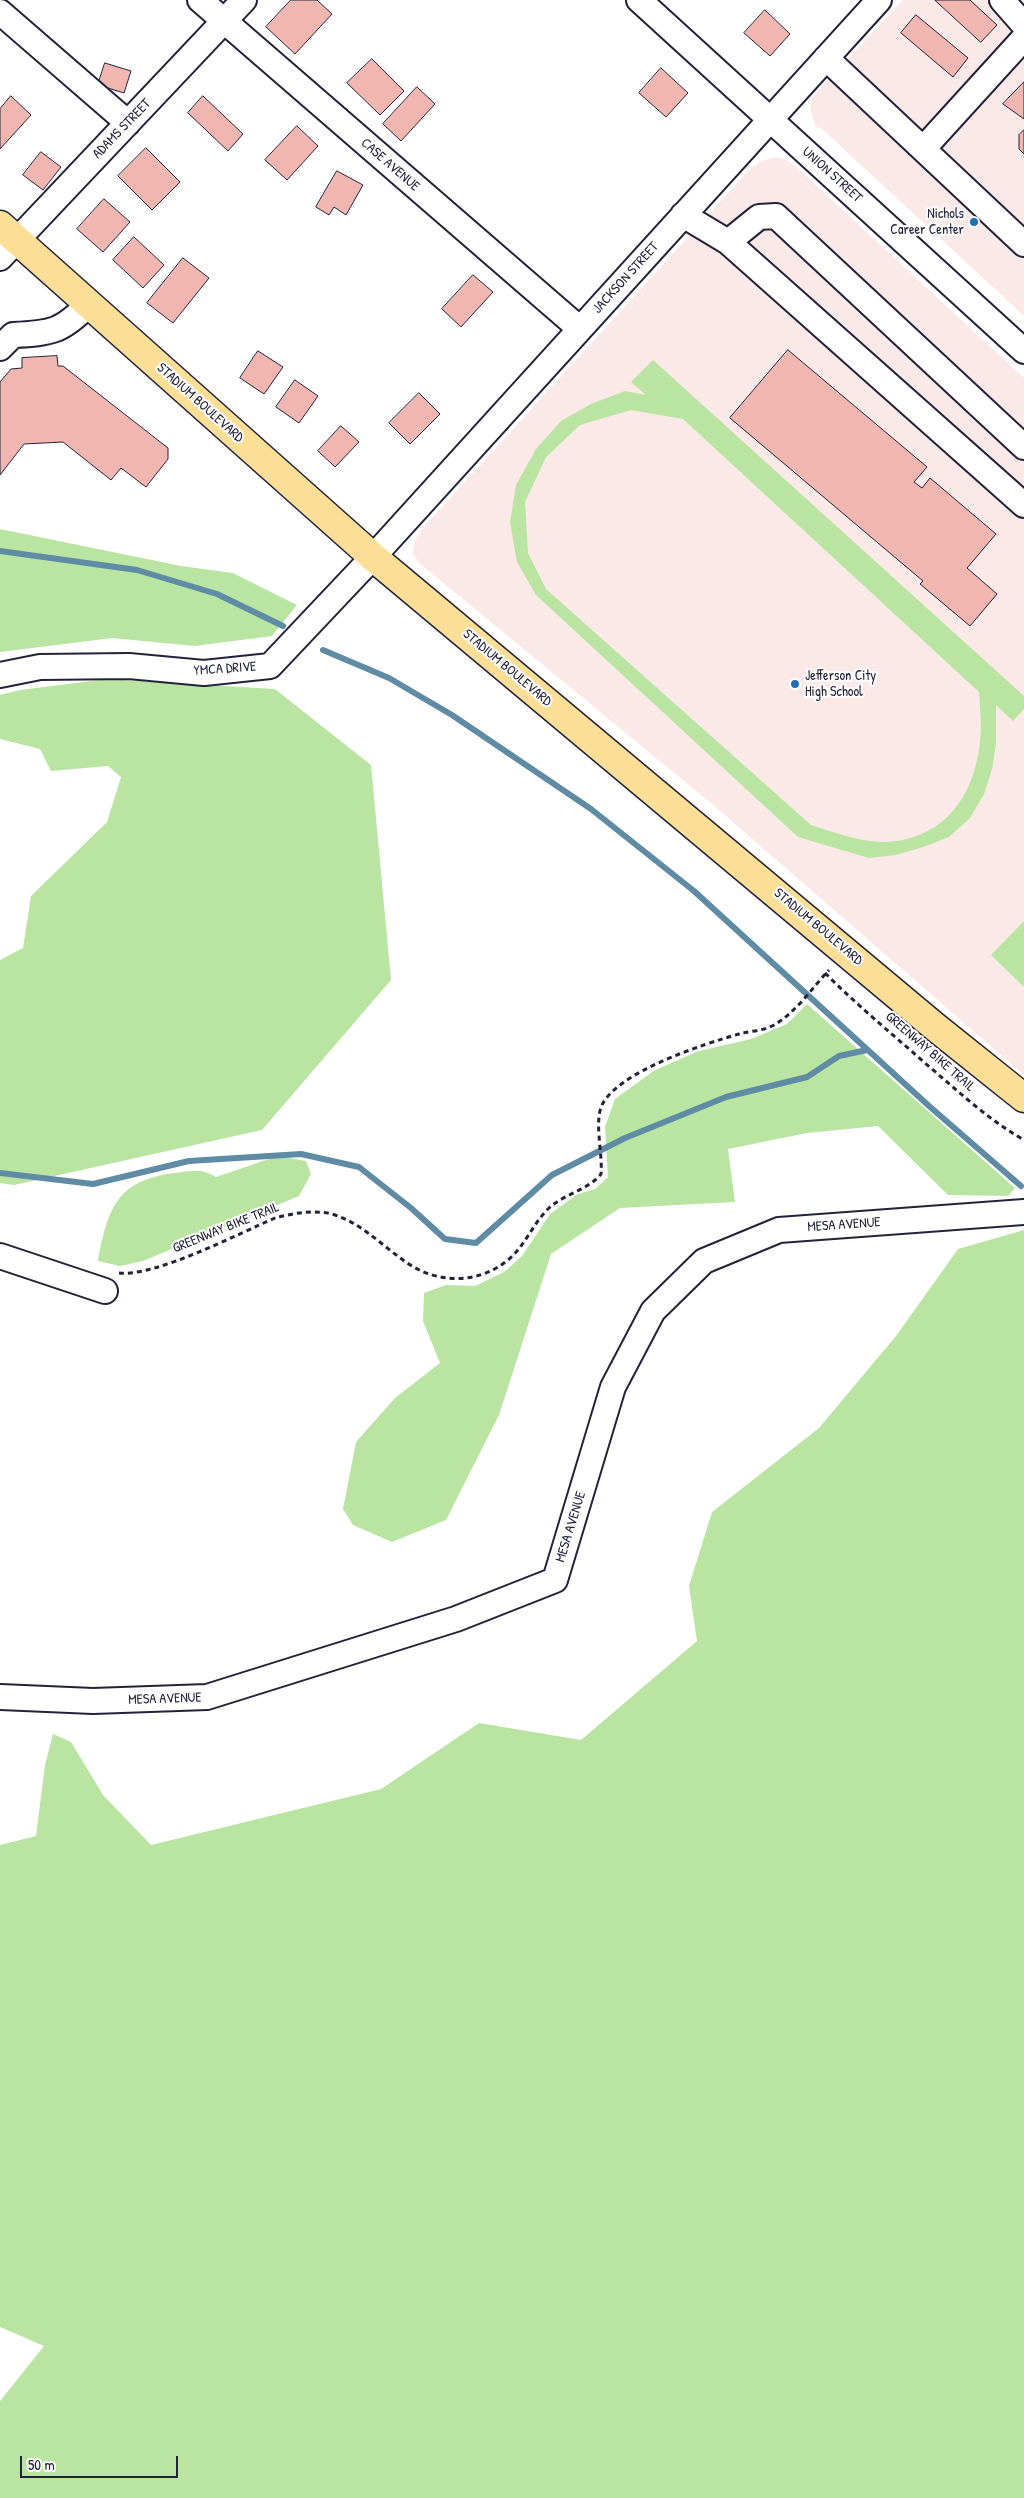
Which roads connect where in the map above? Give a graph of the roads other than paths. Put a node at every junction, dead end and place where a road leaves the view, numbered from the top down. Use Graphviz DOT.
graph roads {
  1 [pos="200,0"];
  2 [pos="244,0"];
  3 [pos="639,0"];
  4 [pos="879,0"];
  5 [pos="1002,0"];
  6 [pos="0,12"];
  7 [pos="224,22"];
  8 [pos="1024,24"];
  9 [pos="1024,38"];
  10 [pos="826,58"];
  11 [pos="771,119"];
  12 [pos="128,123"];
  13 [pos="923,149"];
  14 [pos="683,215"];
  15 [pos="6,241"];
  16 [pos="728,242"];
  17 [pos="1024,244"];
  18 [pos="89,304"];
  19 [pos="580,329"];
  20 [pos="4,335"];
  21 [pos="1024,350"];
  22 [pos="1024,447"];
  23 [pos="1024,505"];
  24 [pos="373,556"];
  25 [pos="0,675"];
  26 [pos="1024,1098"];
  27 [pos="1024,1212"];
  28 [pos="0,1256"];
  29 [pos="108,1282"];
  30 [pos="0,1697"];
  1 -- 7 [label="street, CASE AVENUE"];
  2 -- 7 [label="street, ADAMS STREET"];
  3 -- 11 [label="street, UNION STREET"];
  4 -- 10 [label="street, JACKSON STREET"];
  5 -- 8 [label="street"];
  6 -- 12 [label="street"];
  7 -- 12 [label="street, ADAMS STREET"];
  7 -- 19 [label="street, CASE AVENUE"];
  9 -- 13 [label="street"];
  10 -- 11 [label="street, JACKSON STREET"];
  10 -- 13 [label="street"];
  11 -- 14 [label="street, JACKSON STREET"];
  11 -- 21 [label="street, UNION STREET"];
  12 -- 15 [label="street, ADAMS STREET"];
  13 -- 17 [label="street"];
  14 -- 16 [label="street"];
  14 -- 19 [label="street, JACKSON STREET"];
  15 -- 18 [label="main road, STADIUM BOULEVARD"];
  16 -- 22 [label="street"];
  16 -- 23 [label="street"];
  18 -- 20 [label="street"];
  18 -- 24 [label="main road, STADIUM BOULEVARD"];
  19 -- 24 [label="street, JACKSON STREET"];
  24 -- 25 [label="street, YMCA DRIVE"];
  24 -- 26 [label="main road, STADIUM BOULEVARD"];
  27 -- 30 [label="street, MESA AVENUE"];
  28 -- 29 [label="street"];
}
